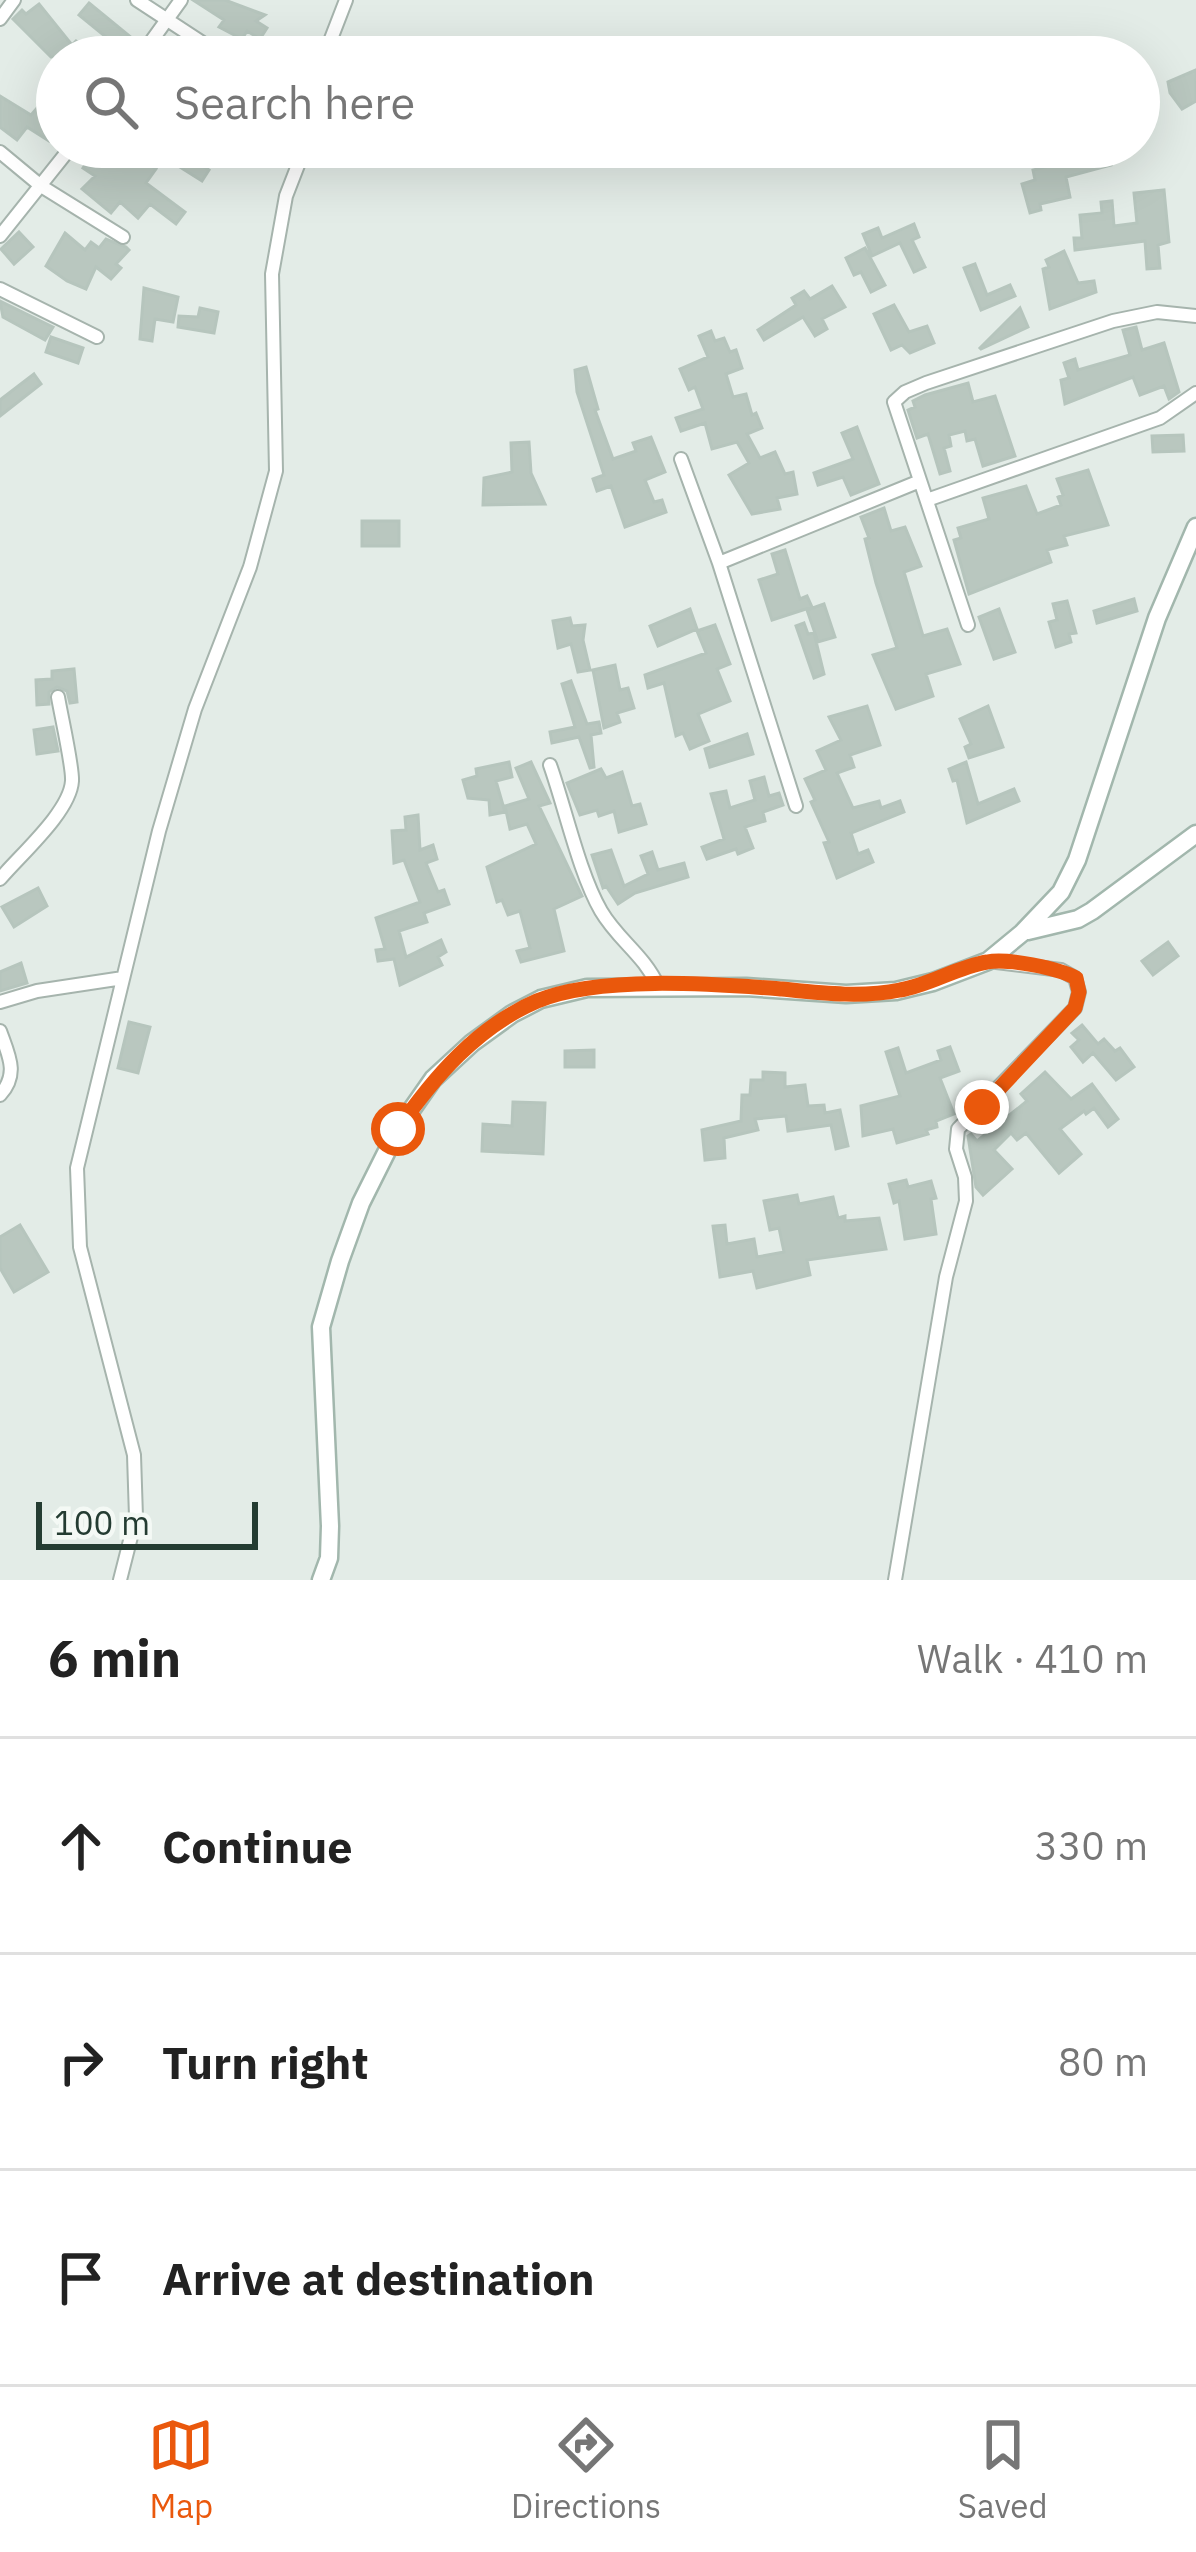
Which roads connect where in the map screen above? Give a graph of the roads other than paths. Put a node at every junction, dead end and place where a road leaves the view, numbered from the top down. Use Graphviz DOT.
graph roads {
  1 [pos="14,0"];
  2 [pos="137,0"];
  3 [pos="181,0"];
  4 [pos="346,0"];
  5 [pos="0,19"];
  6 [pos="167,21"];
  7 [pos="156,36"];
  8 [pos="191,36"];
  9 [pos="332,36"];
  10 [pos="0,152"];
  11 [pos="55,168"];
  12 [pos="297,168"];
  13 [pos="41,186"];
  14 [pos="0,236"];
  15 [pos="123,237"];
  16 [pos="0,289"];
  17 [pos="1196,316"];
  18 [pos="97,337"];
  19 [pos="1196,393"];
  20 [pos="681,459"];
  21 [pos="920,481"];
  22 [pos="927,500"];
  23 [pos="1196,527"];
  24 [pos="719,563"];
  25 [pos="968,625"];
  26 [pos="58,697"];
  27 [pos="550,765"];
  28 [pos="796,806"];
  29 [pos="1196,834"];
  30 [pos="0,879"];
  31 [pos="1022,933"];
  32 [pos="988,961"];
  33 [pos="123,978"];
  34 [pos="658,986"];
  35 [pos="0,1002"];
  36 [pos="0,1031"];
  37 [pos="0,1095"];
  38 [pos="120,1580"];
  39 [pos="322,1580"];
  40 [pos="895,1580"];
  1 -- 5 [label="street"];
  2 -- 6 [label="street"];
  3 -- 6 [label="street"];
  4 -- 9 [label="street"];
  6 -- 7 [label="street"];
  6 -- 8 [label="street"];
  10 -- 13 [label="street"];
  11 -- 13 [label="street"];
  12 -- 33 [label="street"];
  13 -- 14 [label="street"];
  13 -- 15 [label="street"];
  16 -- 18 [label="street"];
  17 -- 21 [label="street"];
  19 -- 22 [label="street"];
  20 -- 24 [label="street"];
  21 -- 22 [label="street"];
  21 -- 24 [label="street"];
  22 -- 25 [label="street"];
  23 -- 31 [label="street"];
  24 -- 28 [label="street"];
  26 -- 30 [label="street"];
  27 -- 34 [label="street"];
  29 -- 31 [label="street"];
  31 -- 32 [label="street"];
  32 -- 34 [label="street"];
  32 -- 40 [label="street"];
  33 -- 35 [label="street"];
  33 -- 38 [label="street"];
  34 -- 39 [label="street"];
  36 -- 37 [label="street"];
}
